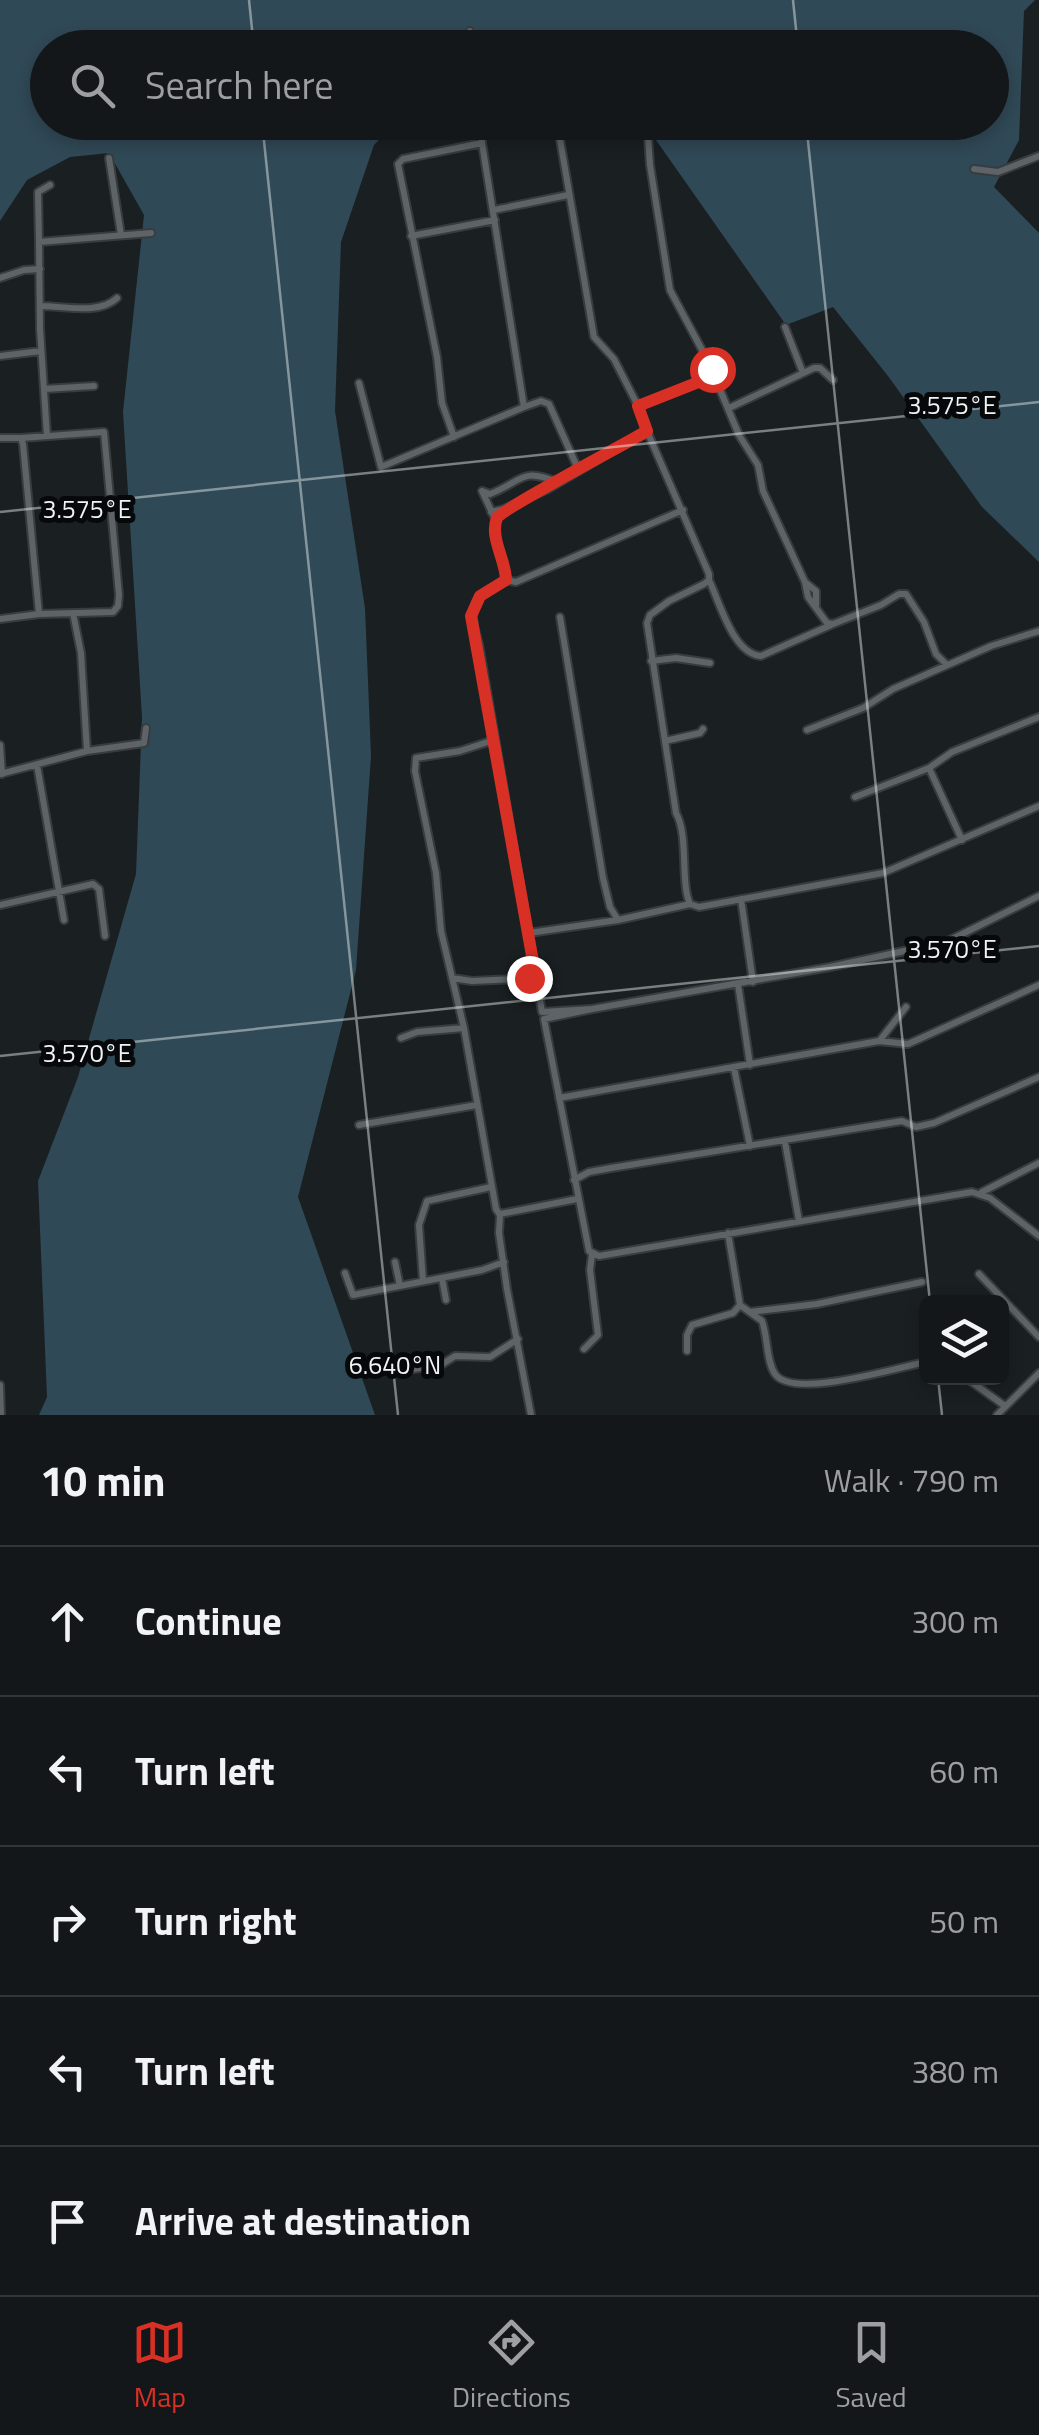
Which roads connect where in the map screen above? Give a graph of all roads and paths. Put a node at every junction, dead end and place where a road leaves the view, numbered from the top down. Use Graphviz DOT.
graph roads {
  1 [pos="482,140"];
  2 [pos="560,140"];
  3 [pos="649,140"];
  4 [pos="482,143"];
  5 [pos="1039,156"];
  6 [pos="110,158"];
  7 [pos="974,168"];
  8 [pos="50,185"];
  9 [pos="568,195"];
  10 [pos="494,210"];
  11 [pos="496,220"];
  12 [pos="150,233"];
  13 [pos="121,235"];
  14 [pos="411,236"];
  15 [pos="39,242"];
  16 [pos="40,269"];
  17 [pos="0,278"];
  18 [pos="117,298"];
  19 [pos="41,306"];
  20 [pos="785,326"];
  21 [pos="42,350"];
  22 [pos="0,356"];
  23 [pos="803,373"];
  24 [pos="714,376"];
  25 [pos="833,380"];
  26 [pos="359,383"];
  27 [pos="94,386"];
  28 [pos="44,389"];
  29 [pos="638,406"];
  30 [pos="524,407"];
  31 [pos="728,408"];
  32 [pos="647,431"];
  33 [pos="47,436"];
  34 [pos="454,437"];
  35 [pos="0,438"];
  36 [pos="21,438"];
  37 [pos="579,471"];
  38 [pos="559,483"];
  39 [pos="504,509"];
  40 [pos="490,510"];
  41 [pos="683,510"];
  42 [pos="496,521"];
  43 [pos="506,580"];
  44 [pos="710,580"];
  45 [pos="73,613"];
  46 [pos="40,614"];
  47 [pos="560,617"];
  48 [pos="0,619"];
  49 [pos="833,624"];
  50 [pos="1039,631"];
  51 [pos="651,661"];
  52 [pos="710,663"];
  53 [pos="947,665"];
  54 [pos="1039,717"];
  55 [pos="146,728"];
  56 [pos="704,729"];
  57 [pos="807,730"];
  58 [pos="494,740"];
  59 [pos="665,740"];
  60 [pos="0,745"];
  61 [pos="87,751"];
  62 [pos="37,765"];
  63 [pos="929,768"];
  64 [pos="1,774"];
  65 [pos="855,797"];
  66 [pos="1039,806"];
  67 [pos="962,840"];
  68 [pos="58,891"];
  69 [pos="1039,896"];
  70 [pos="742,899"];
  71 [pos="690,904"];
  72 [pos="0,905"];
  73 [pos="64,920"];
  74 [pos="618,920"];
  75 [pos="529,933"];
  76 [pos="105,936"];
  77 [pos="452,978"];
  78 [pos="536,978"];
  79 [pos="752,982"];
  80 [pos="738,984"];
  81 [pos="1039,985"];
  82 [pos="906,1007"];
  83 [pos="592,1009"];
  84 [pos="464,1028"];
  85 [pos="401,1038"];
  86 [pos="879,1041"];
  87 [pos="750,1065"];
  88 [pos="734,1068"];
  89 [pos="1039,1077"];
  90 [pos="559,1098"];
  91 [pos="478,1105"];
  92 [pos="360,1126"];
  93 [pos="785,1142"];
  94 [pos="750,1146"];
  95 [pos="1039,1163"];
  96 [pos="574,1180"];
  97 [pos="492,1187"];
  98 [pos="980,1193"];
  99 [pos="578,1199"];
  100 [pos="500,1214"];
  101 [pos="799,1221"];
  102 [pos="728,1233"];
  103 [pos="1039,1236"];
  104 [pos="592,1254"];
  105 [pos="395,1262"];
  106 [pos="504,1262"];
  107 [pos="345,1273"];
  108 [pos="979,1274"];
  109 [pos="442,1278"];
  110 [pos="424,1282"];
  111 [pos="922,1282"];
  112 [pos="400,1286"];
  113 [pos="446,1300"];
  114 [pos="740,1305"];
  115 [pos="749,1312"];
  116 [pos="1039,1337"];
  117 [pos="518,1340"];
  118 [pos="584,1349"];
  119 [pos="687,1351"];
  120 [pos="919,1364"];
  121 [pos="413,1369"];
  122 [pos="1039,1372"];
  123 [pos="0,1385"];
  124 [pos="976,1385"];
  125 [pos="1005,1406"];
  126 [pos="1,1415"];
  127 [pos="531,1415"];
  128 [pos="997,1415"];
  1 -- 4 [label="street"];
  2 -- 9 [label="street"];
  3 -- 24 [label="street"];
  4 -- 10 [label="street"];
  4 -- 14 [label="street"];
  5 -- 7 [label="street"];
  6 -- 13 [label="street"];
  8 -- 15 [label="street"];
  9 -- 10 [label="street"];
  9 -- 29 [label="street"];
  10 -- 11 [label="street"];
  11 -- 14 [label="street"];
  11 -- 30 [label="street"];
  12 -- 13 [label="street"];
  13 -- 15 [label="street"];
  14 -- 34 [label="street"];
  15 -- 16 [label="street"];
  16 -- 17 [label="street"];
  16 -- 19 [label="street"];
  18 -- 19 [label="street"];
  19 -- 21 [label="street"];
  20 -- 23 [label="street"];
  21 -- 22 [label="street"];
  21 -- 28 [label="street"];
  23 -- 25 [label="street"];
  23 -- 31 [label="street"];
  24 -- 29 [label="street"];
  24 -- 31 [label="street"];
  26 -- 34 [label="street"];
  27 -- 28 [label="street"];
  28 -- 33 [label="street"];
  29 -- 32 [label="street"];
  30 -- 34 [label="street"];
  30 -- 37 [label="street"];
  31 -- 49 [label="street"];
  32 -- 37 [label="street"];
  32 -- 41 [label="street"];
  33 -- 36 [label="street"];
  33 -- 45 [label="street"];
  35 -- 36 [label="street"];
  36 -- 46 [label="street"];
  37 -- 38 [label="street"];
  38 -- 39 [label="street"];
  38 -- 40 [label="street"];
  39 -- 40 [label="street"];
  39 -- 42 [label="street"];
  40 -- 42 [label="street"];
  41 -- 43 [label="street"];
  41 -- 44 [label="street"];
  42 -- 43 [label="street"];
  43 -- 58 [label="street"];
  44 -- 49 [label="street"];
  44 -- 51 [label="street"];
  45 -- 46 [label="street"];
  45 -- 61 [label="street"];
  46 -- 48 [label="street"];
  47 -- 74 [label="street"];
  49 -- 53 [label="street"];
  50 -- 53 [label="street"];
  51 -- 52 [label="street"];
  51 -- 59 [label="street"];
  53 -- 57 [label="street"];
  54 -- 63 [label="street"];
  55 -- 61 [label="street"];
  56 -- 59 [label="street"];
  58 -- 75 [label="street"];
  58 -- 77 [label="street"];
  59 -- 71 [label="street"];
  60 -- 64 [label="street"];
  61 -- 62 [label="street"];
  62 -- 64 [label="street"];
  62 -- 68 [label="street"];
  63 -- 65 [label="street"];
  63 -- 67 [label="street"];
  66 -- 67 [label="street"];
  67 -- 70 [label="street"];
  68 -- 72 [label="street"];
  68 -- 73 [label="street"];
  68 -- 76 [label="street"];
  69 -- 79 [label="street"];
  70 -- 71 [label="street"];
  70 -- 79 [label="street"];
  71 -- 74 [label="street"];
  74 -- 75 [label="street"];
  75 -- 78 [label="street"];
  77 -- 78 [label="street"];
  77 -- 84 [label="street"];
  78 -- 83 [label="street"];
  79 -- 80 [label="street"];
  80 -- 83 [label="street"];
  80 -- 87 [label="street"];
  81 -- 86 [label="street"];
  82 -- 86 [label="street"];
  83 -- 90 [label="street"];
  84 -- 85 [label="street"];
  84 -- 91 [label="street"];
  86 -- 87 [label="street"];
  87 -- 88 [label="street"];
  88 -- 90 [label="street"];
  88 -- 94 [label="street"];
  89 -- 93 [label="street"];
  90 -- 96 [label="street"];
  91 -- 92 [label="street"];
  91 -- 97 [label="street"];
  93 -- 94 [label="street"];
  93 -- 101 [label="street"];
  94 -- 96 [label="street"];
  95 -- 98 [label="street"];
  96 -- 99 [label="street"];
  97 -- 100 [label="street"];
  97 -- 110 [label="street"];
  98 -- 101 [label="street"];
  98 -- 103 [label="street"];
  99 -- 100 [label="street"];
  99 -- 104 [label="street"];
  100 -- 106 [label="street"];
  101 -- 102 [label="street"];
  102 -- 104 [label="street"];
  102 -- 114 [label="street"];
  104 -- 118 [label="street"];
  105 -- 112 [label="street"];
  106 -- 109 [label="street"];
  106 -- 117 [label="street"];
  107 -- 112 [label="street"];
  108 -- 116 [label="street"];
  109 -- 110 [label="street"];
  109 -- 113 [label="street"];
  110 -- 112 [label="street"];
  111 -- 115 [label="street"];
  114 -- 115 [label="street"];
  114 -- 119 [label="street"];
  115 -- 120 [label="street"];
  117 -- 121 [label="street"];
  117 -- 127 [label="street"];
  122 -- 125 [label="street"];
  123 -- 126 [label="street"];
  124 -- 125 [label="street"];
  125 -- 128 [label="street"];
}
